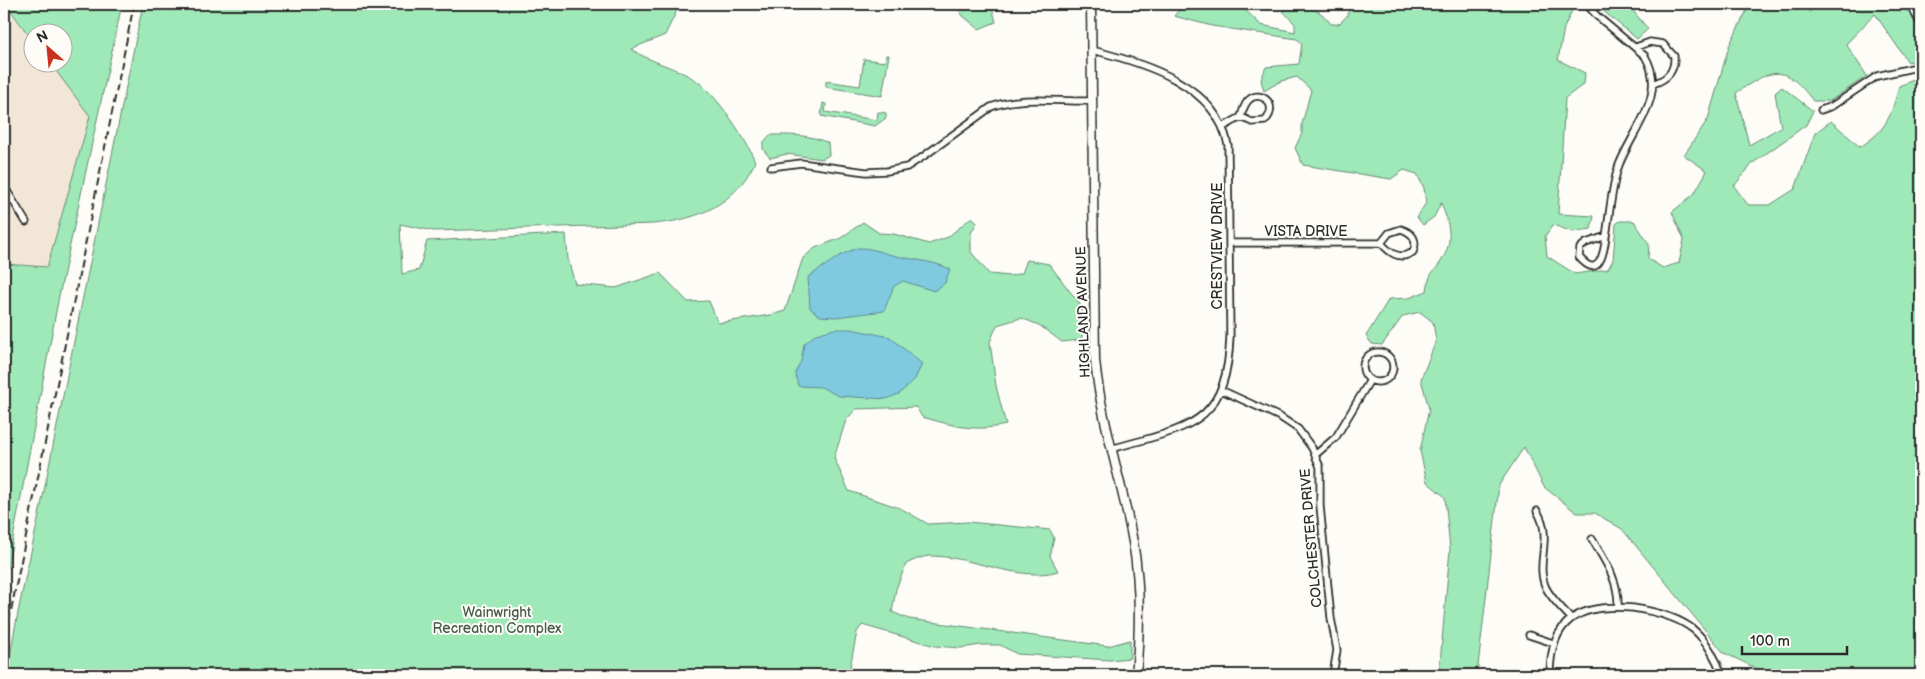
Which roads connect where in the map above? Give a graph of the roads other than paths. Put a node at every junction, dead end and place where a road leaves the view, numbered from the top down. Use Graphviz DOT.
graph roads {
  1 [pos="1091,4"];
  2 [pos="1586,4"];
  3 [pos="1911,4"];
  4 [pos="1921,22"];
  5 [pos="1636,47"];
  6 [pos="1092,50"];
  7 [pos="1921,66"];
  8 [pos="1653,84"];
  9 [pos="1092,101"];
  10 [pos="1821,110"];
  11 [pos="1241,117"];
  12 [pos="1223,127"];
  13 [pos="771,167"];
  14 [pos="4,186"];
  15 [pos="26,222"];
  16 [pos="1606,236"];
  17 [pos="1230,243"];
  18 [pos="1381,243"];
  19 [pos="1370,380"];
  20 [pos="1221,390"];
  21 [pos="1111,449"];
  22 [pos="1315,455"];
  23 [pos="1538,511"];
  24 [pos="1592,539"];
  25 [pos="1618,607"];
  26 [pos="1571,618"];
  27 [pos="1529,635"];
  28 [pos="1553,643"];
  29 [pos="1136,675"];
  30 [pos="1334,675"];
  31 [pos="1422,675"];
  32 [pos="1438,675"];
  33 [pos="1550,675"];
  34 [pos="1722,675"];
  1 -- 6 [label="street, HIGHLAND AVENUE"];
  2 -- 5 [label="street"];
  3 -- 4 [label="street"];
  5 -- 8 [label="street"];
  5 -- 8 [label="street"];
  6 -- 9 [label="street, HIGHLAND AVENUE"];
  6 -- 12 [label="street, CRESTVIEW DRIVE"];
  7 -- 10 [label="street"];
  8 -- 16 [label="street"];
  9 -- 13 [label="street"];
  9 -- 21 [label="street, HIGHLAND AVENUE"];
  11 -- 11 [label="street"];
  11 -- 12 [label="street"];
  12 -- 17 [label="street, CRESTVIEW DRIVE"];
  14 -- 15 [label="street"];
  16 -- 16 [label="street"];
  17 -- 18 [label="street, VISTA DRIVE"];
  17 -- 20 [label="street, CRESTVIEW DRIVE"];
  18 -- 18 [label="street"];
  19 -- 19 [label="street"];
  19 -- 22 [label="street"];
  20 -- 21 [label="street, CRESTVIEW DRIVE"];
  20 -- 22 [label="street, COLCHESTER DRIVE"];
  21 -- 29 [label="street, HIGHLAND AVENUE"];
  22 -- 30 [label="street, COLCHESTER DRIVE"];
  23 -- 26 [label="street"];
  24 -- 25 [label="street"];
  25 -- 26 [label="street"];
  25 -- 34 [label="street"];
  26 -- 28 [label="street"];
  27 -- 28 [label="street"];
  28 -- 33 [label="street"];
  31 -- 32 [label="street"];
}
